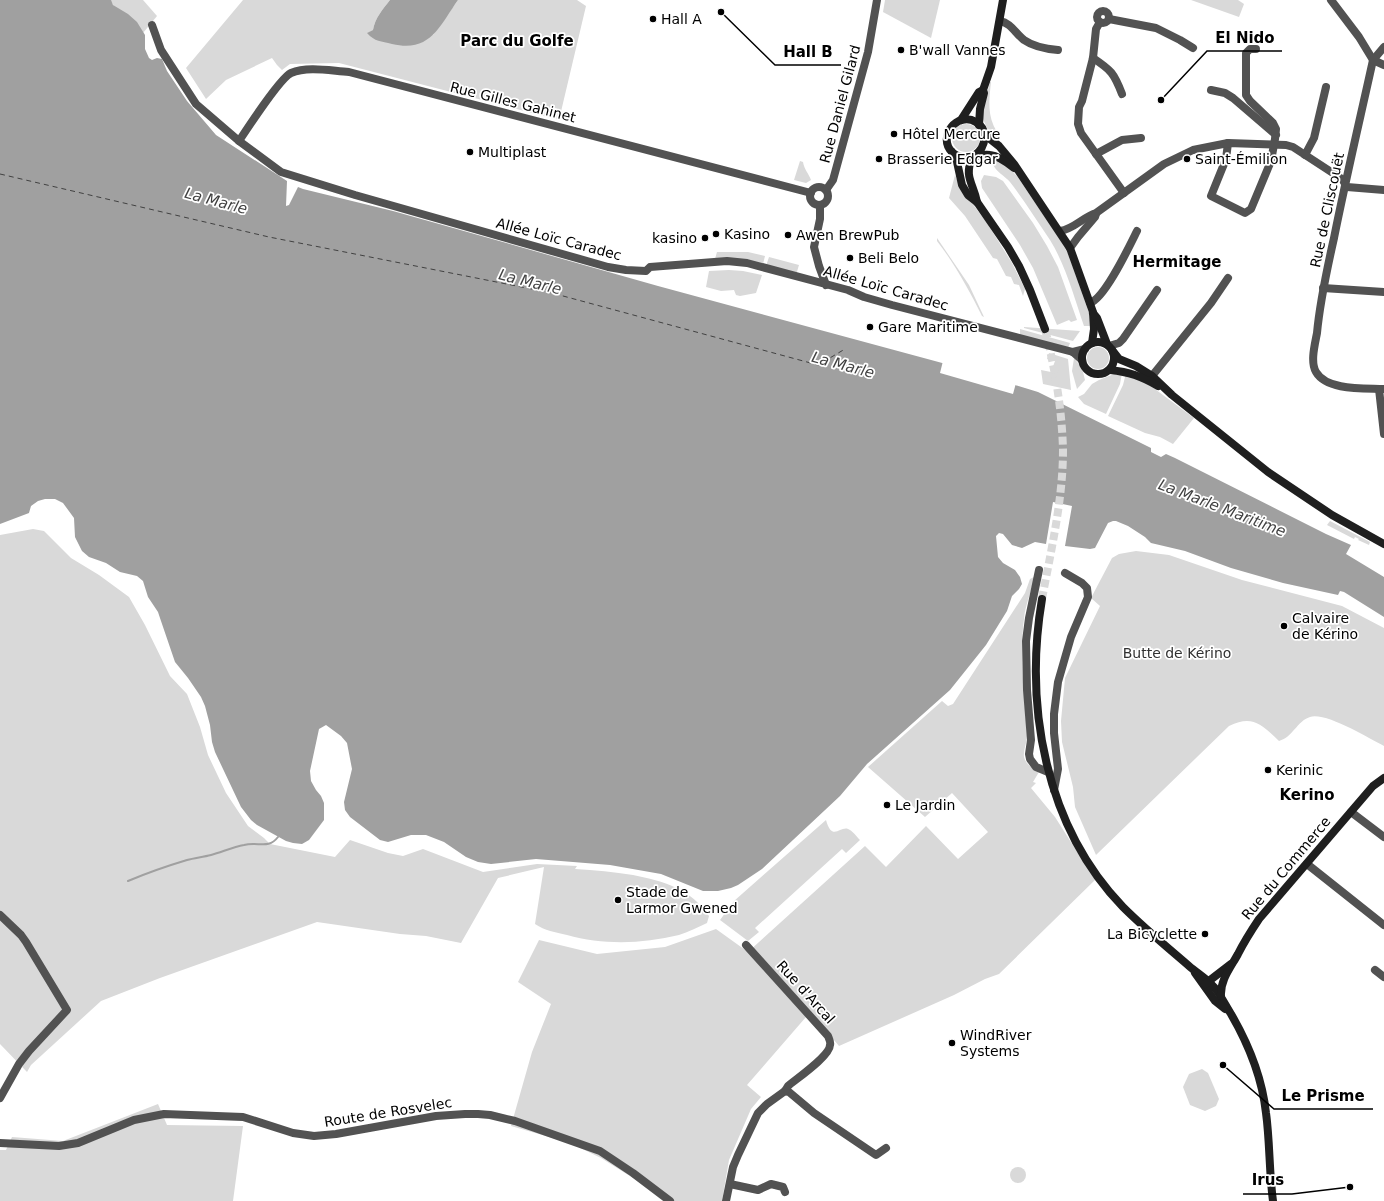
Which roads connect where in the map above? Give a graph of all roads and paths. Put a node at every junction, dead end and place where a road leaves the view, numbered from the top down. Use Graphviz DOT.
graph roads {
  1 [pos="877,0"];
  2 [pos="1002,0"];
  3 [pos="1331,0"];
  4 [pos="1000,21"];
  5 [pos="152,25"];
  6 [pos="1384,47"];
  7 [pos="1192,48"];
  8 [pos="1256,49"];
  9 [pos="1058,50"];
  10 [pos="1093,58"];
  11 [pos="1373,60"];
  12 [pos="1384,65"];
  13 [pos="1326,87"];
  14 [pos="983,90"];
  15 [pos="1211,90"];
  16 [pos="1122,94"];
  17 [pos="961,120"];
  18 [pos="980,125"];
  19 [pos="985,135"];
  20 [pos="1141,138"];
  21 [pos="1275,139"];
  22 [pos="239,141"];
  23 [pos="1228,143"];
  24 [pos="952,152"];
  25 [pos="1096,154"];
  26 [pos="1305,155"];
  27 [pos="973,156"];
  28 [pos="1021,174"];
  29 [pos="1345,184"];
  30 [pos="826,190"];
  31 [pos="1384,190"];
  32 [pos="811,193"];
  33 [pos="1124,193"];
  34 [pos="977,202"];
  35 [pos="820,205"];
  36 [pos="1096,213"];
  37 [pos="1060,231"];
  38 [pos="1137,231"];
  39 [pos="1070,248"];
  40 [pos="1228,278"];
  41 [pos="826,285"];
  42 [pos="1323,288"];
  43 [pos="1157,290"];
  44 [pos="1384,292"];
  45 [pos="1090,303"];
  46 [pos="1093,312"];
  47 [pos="1045,329"];
  48 [pos="1092,343"];
  49 [pos="1109,347"];
  50 [pos="1085,348"];
  51 [pos="1073,352"];
  52 [pos="1082,360"];
  53 [pos="1110,370"];
  54 [pos="1152,376"];
  55 [pos="1382,389"];
  56 [pos="1172,395"];
  57 [pos="1384,433"];
  58 [pos="1384,544"];
  59 [pos="1039,570"];
  60 [pos="1065,573"];
  61 [pos="1042,599"];
  62 [pos="1048,772"];
  63 [pos="1384,778"];
  64 [pos="1054,790"];
  65 [pos="1351,812"];
  66 [pos="1384,837"];
  67 [pos="1306,864"];
  68 [pos="0,915"];
  69 [pos="1384,925"];
  70 [pos="746,945"];
  71 [pos="1232,963"];
  72 [pos="1376,970"];
  73 [pos="1384,977"];
  74 [pos="1206,983"];
  75 [pos="1221,996"];
  76 [pos="1230,1014"];
  77 [pos="785,1091"];
  78 [pos="0,1098"];
  79 [pos="0,1141"];
  80 [pos="886,1148"];
  81 [pos="730,1184"];
  82 [pos="785,1192"];
  83 [pos="670,1201"];
  84 [pos="726,1201"];
  85 [pos="1272,1201"];
  1 -- 30 [label="street, Rue Daniel Gilard"];
  2 -- 4 [label="main road"];
  3 -- 11 [label="street"];
  4 -- 9 [label="street"];
  4 -- 14 [label="main road"];
  5 -- 22 [label="street, Allée Loïc Caradec"];
  6 -- 11 [label="street"];
  7 -- 10 [label="street"];
  8 -- 21 [label="street"];
  10 -- 16 [label="street"];
  10 -- 25 [label="street"];
  11 -- 12 [label="street"];
  11 -- 29 [label="street, Rue de Cliscouët"];
  13 -- 26 [label="street"];
  14 -- 17 [label="main road"];
  14 -- 18 [label="main road"];
  15 -- 21 [label="street"];
  17 -- 18 [label="main road"];
  17 -- 24 [label="main road"];
  18 -- 19 [label="main road"];
  19 -- 27 [label="main road"];
  19 -- 28 [label="main road"];
  20 -- 25 [label="street"];
  21 -- 23 [label="street"];
  21 -- 23 [label="street"];
  21 -- 26 [label="street"];
  22 -- 32 [label="street, Rue Gilles Gahinet"];
  22 -- 41 [label="street, Allée Loïc Caradec"];
  23 -- 33 [label="street"];
  24 -- 27 [label="main road"];
  24 -- 34 [label="main road"];
  25 -- 33 [label="street"];
  26 -- 29 [label="street"];
  27 -- 28 [label="main road"];
  27 -- 34 [label="main road"];
  28 -- 37 [label="main road"];
  29 -- 31 [label="street"];
  29 -- 42 [label="street, Rue de Cliscouët"];
  30 -- 32 [label="street"];
  30 -- 35 [label="street"];
  32 -- 35 [label="street"];
  33 -- 36 [label="street"];
  34 -- 47 [label="main road"];
  35 -- 41 [label="street"];
  36 -- 37 [label="street"];
  36 -- 39 [label="street"];
  37 -- 39 [label="main road"];
  38 -- 45 [label="street"];
  39 -- 45 [label="main road"];
  40 -- 54 [label="street"];
  41 -- 51 [label="street, Allée Loïc Caradec"];
  42 -- 44 [label="street"];
  42 -- 55 [label="street, Rue de Cliscouët"];
  43 -- 49 [label="street"];
  45 -- 46 [label="main road"];
  46 -- 48 [label="main road"];
  46 -- 49 [label="main road"];
  48 -- 49 [label="main road"];
  48 -- 50 [label="main road"];
  49 -- 53 [label="main road"];
  49 -- 54 [label="main road"];
  50 -- 51 [label="street"];
  50 -- 52 [label="main road"];
  51 -- 52 [label="street, Allée Loïc Caradec"];
  52 -- 53 [label="main road"];
  53 -- 56 [label="main road"];
  54 -- 56 [label="main road"];
  55 -- 57 [label="street"];
  56 -- 58 [label="main road"];
  59 -- 62 [label="street"];
  60 -- 64 [label="street"];
  61 -- 62 [label="main road"];
  62 -- 64 [label="main road"];
  63 -- 65 [label="main road, Rue du Commerce"];
  64 -- 74 [label="main road"];
  65 -- 66 [label="street"];
  65 -- 67 [label="main road, Rue du Commerce"];
  67 -- 69 [label="street"];
  67 -- 71 [label="main road, Rue du Commerce"];
  68 -- 78 [label="street"];
  70 -- 77 [label="street, Rue d'Arcal"];
  71 -- 74 [label="main road, Rue du Commerce"];
  71 -- 75 [label="main road, Rue du Commerce"];
  72 -- 73 [label="street"];
  74 -- 75 [label="main road"];
  74 -- 76 [label="main road"];
  75 -- 76 [label="main road"];
  76 -- 85 [label="main road"];
  77 -- 80 [label="street"];
  77 -- 81 [label="street, Rue d'Arcal"];
  79 -- 83 [label="street, Route de Rosvelec"];
  81 -- 82 [label="street"];
  81 -- 84 [label="street, Rue d'Arcal"];
}
